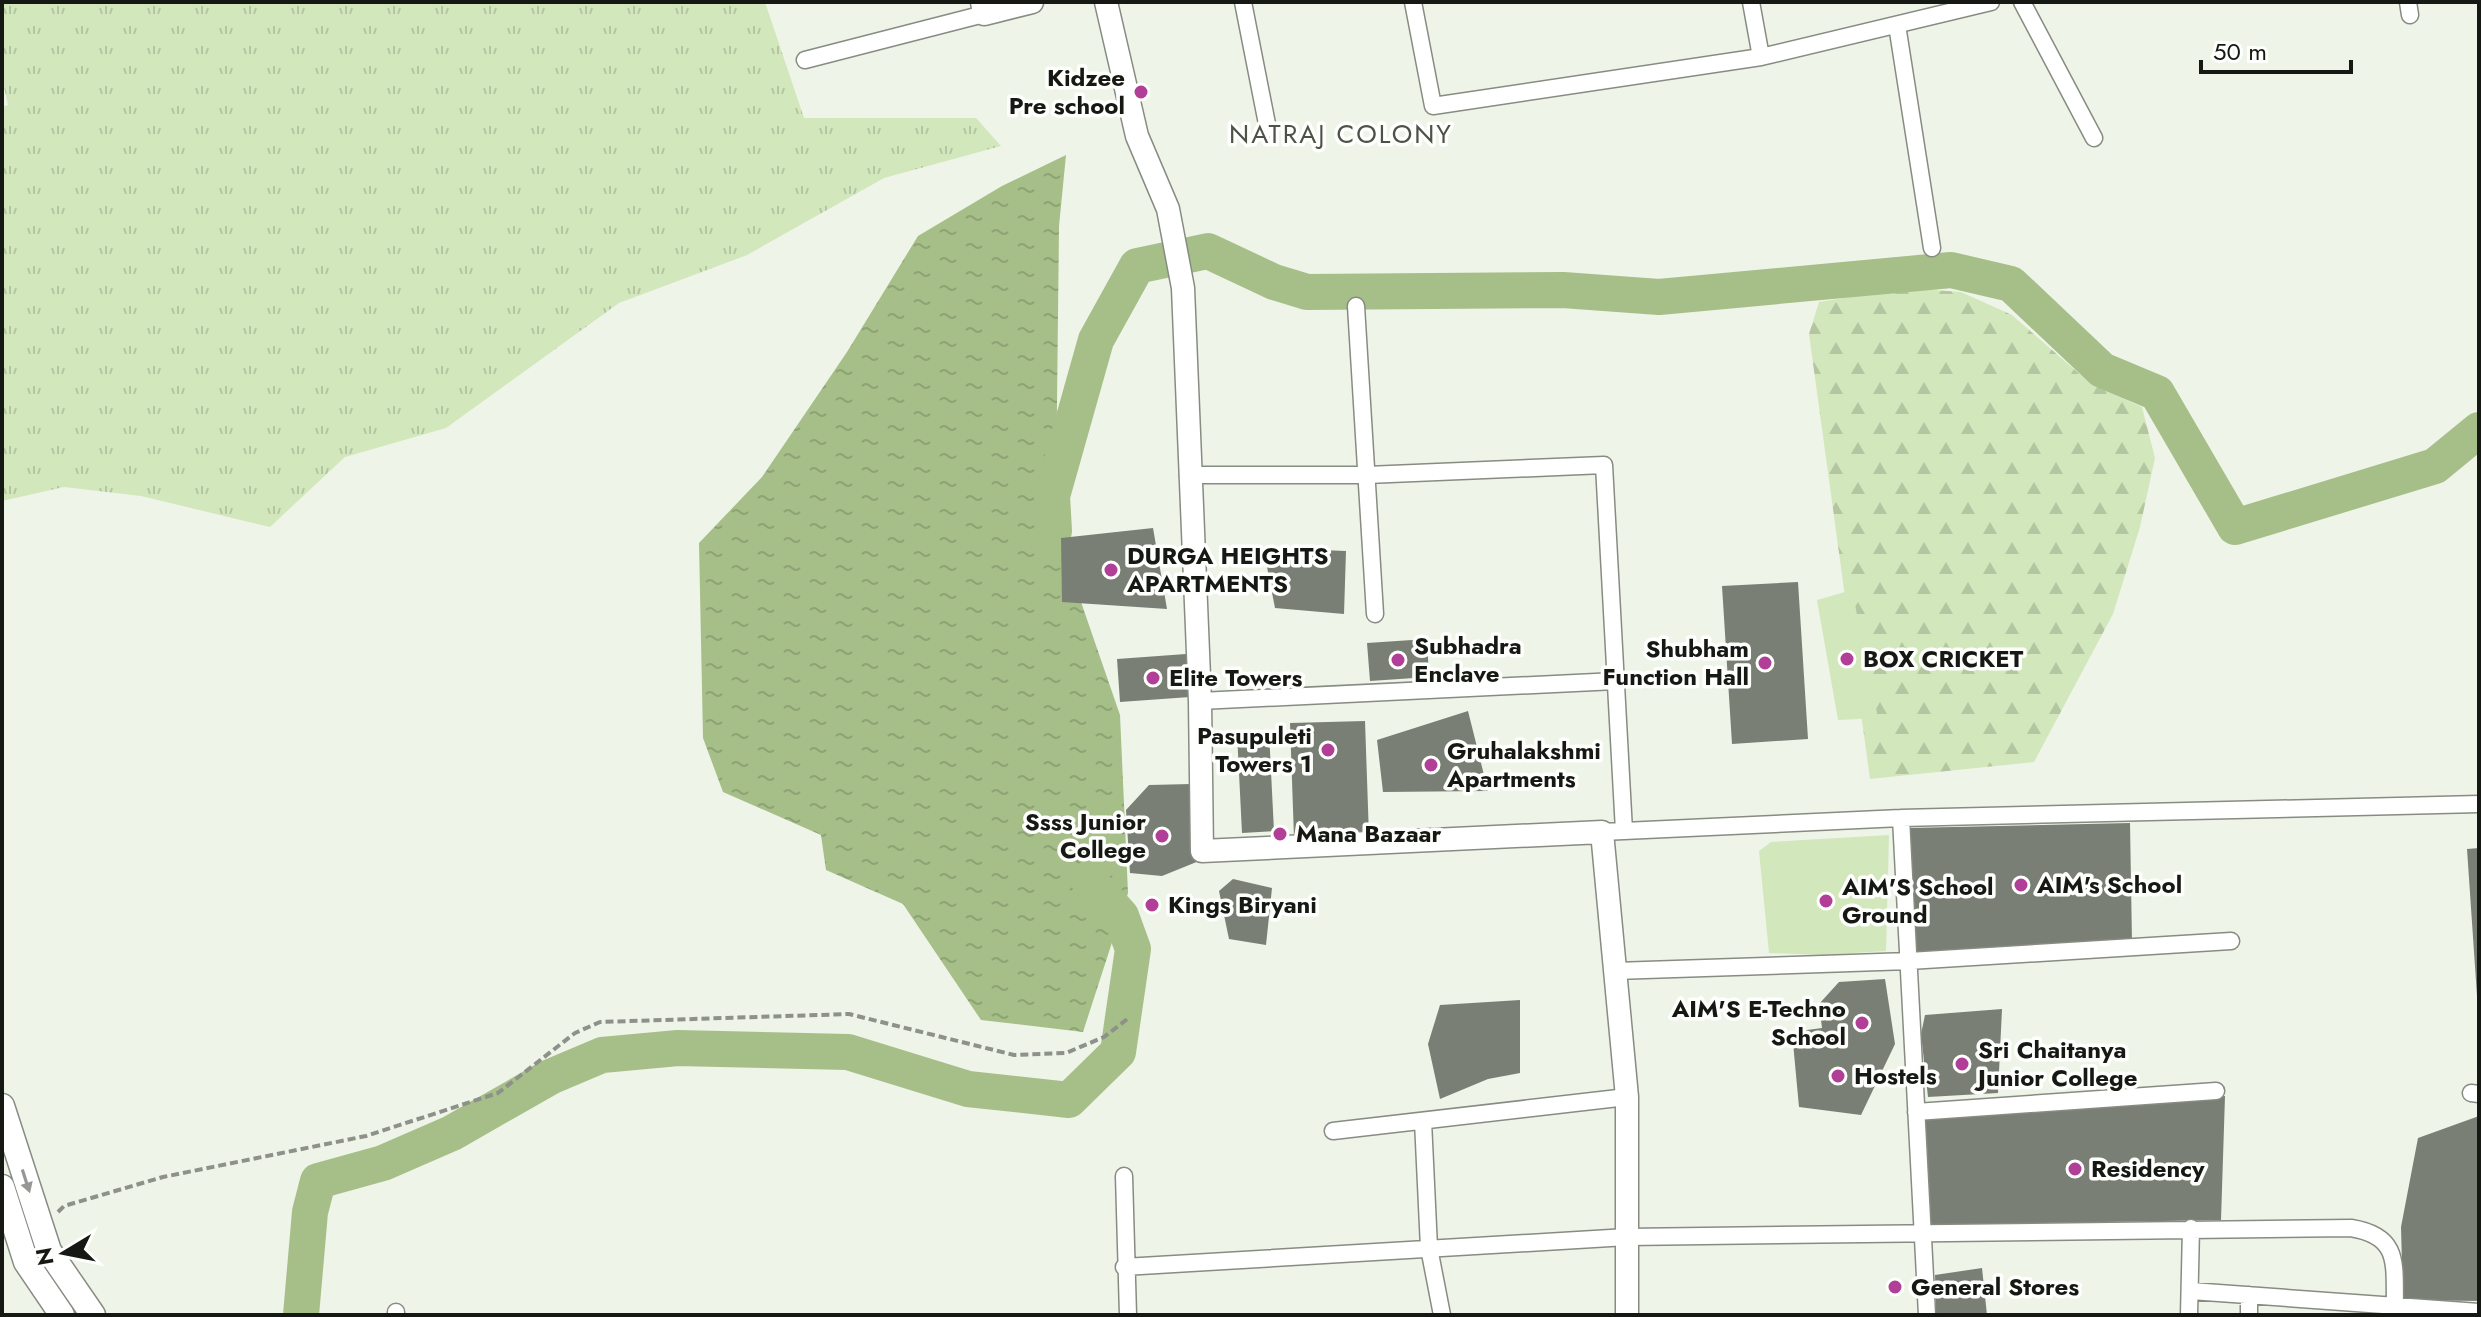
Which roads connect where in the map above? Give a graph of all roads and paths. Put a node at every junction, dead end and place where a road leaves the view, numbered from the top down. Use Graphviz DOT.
graph roads {
  1 [pos="1032,2"];
  2 [pos="1106,2"];
  3 [pos="1243,2"];
  4 [pos="1413,2"];
  5 [pos="1751,2"];
  6 [pos="1991,2"];
  7 [pos="2022,2"];
  8 [pos="983,8"];
  9 [pos="1897,25"];
  10 [pos="1761,57"];
  11 [pos="805,60"];
  12 [pos="1268,129"];
  13 [pos="2094,138"];
  14 [pos="1932,248"];
  15 [pos="1356,306"];
  16 [pos="1188,475"];
  17 [pos="1367,475"];
  18 [pos="1375,614"];
  19 [pos="1616,681"];
  20 [pos="1200,701"];
  21 [pos="2479,804"];
  22 [pos="1901,818"];
  23 [pos="1613,832"];
  24 [pos="2231,941"];
  25 [pos="1909,961"];
  26 [pos="1615,971"];
  27 [pos="1130,1017"];
  28 [pos="2216,1091"];
  29 [pos="1627,1097"];
  30 [pos="2,1106"];
  31 [pos="1916,1112"];
  32 [pos="1423,1121"];
  33 [pos="1333,1131"];
  34 [pos="1124,1176"];
  35 [pos="2,1187"];
  36 [pos="41,1228"];
  37 [pos="2191,1228"];
  38 [pos="1923,1232"];
  39 [pos="1627,1237"];
  40 [pos="1429,1248"];
  41 [pos="1124,1267"];
  42 [pos="2191,1291"];
  43 [pos="2249,1295"];
  44 [pos="2395,1306"];
  45 [pos="2479,1312"];
  46 [pos="62,1315"];
  47 [pos="93,1315"];
  48 [pos="1128,1315"];
  49 [pos="1442,1315"];
  50 [pos="1627,1315"];
  51 [pos="1927,1315"];
  52 [pos="2189,1315"];
  53 [pos="2249,1315"];
  1 -- 8 [label="street"];
  2 -- 16 [label="street"];
  3 -- 12 [label="street"];
  4 -- 10 [label="street"];
  5 -- 10 [label="street"];
  6 -- 9 [label="street"];
  7 -- 13 [label="street"];
  8 -- 11 [label="street"];
  9 -- 10 [label="street"];
  9 -- 14 [label="street"];
  15 -- 17 [label="street"];
  16 -- 17 [label="street"];
  16 -- 20 [label="street"];
  17 -- 18 [label="street"];
  17 -- 19 [label="street"];
  19 -- 20 [label="street"];
  19 -- 23 [label="street"];
  20 -- 23 [label="street"];
  21 -- 22 [label="street"];
  22 -- 23 [label="street"];
  22 -- 25 [label="street"];
  23 -- 26 [label="street"];
  24 -- 25 [label="street"];
  25 -- 26 [label="street"];
  25 -- 31 [label="street"];
  26 -- 29 [label="street"];
  27 -- 36 [label="path"];
  28 -- 31 [label="street"];
  29 -- 32 [label="street"];
  29 -- 39 [label="street"];
  30 -- 36 [label="main road, one-way"];
  31 -- 38 [label="street"];
  32 -- 33 [label="street"];
  32 -- 40 [label="street"];
  34 -- 41 [label="street"];
  35 -- 46 [label="main road"];
  36 -- 47 [label="main road"];
  37 -- 38 [label="street"];
  37 -- 42 [label="street"];
  37 -- 44 [label="street"];
  38 -- 39 [label="street"];
  38 -- 51 [label="street"];
  39 -- 40 [label="street"];
  39 -- 50 [label="street"];
  40 -- 41 [label="street"];
  40 -- 49 [label="street"];
  41 -- 48 [label="street"];
  42 -- 43 [label="street"];
  42 -- 52 [label="street"];
  43 -- 44 [label="street"];
  43 -- 53 [label="street"];
  44 -- 45 [label="street"];
}
